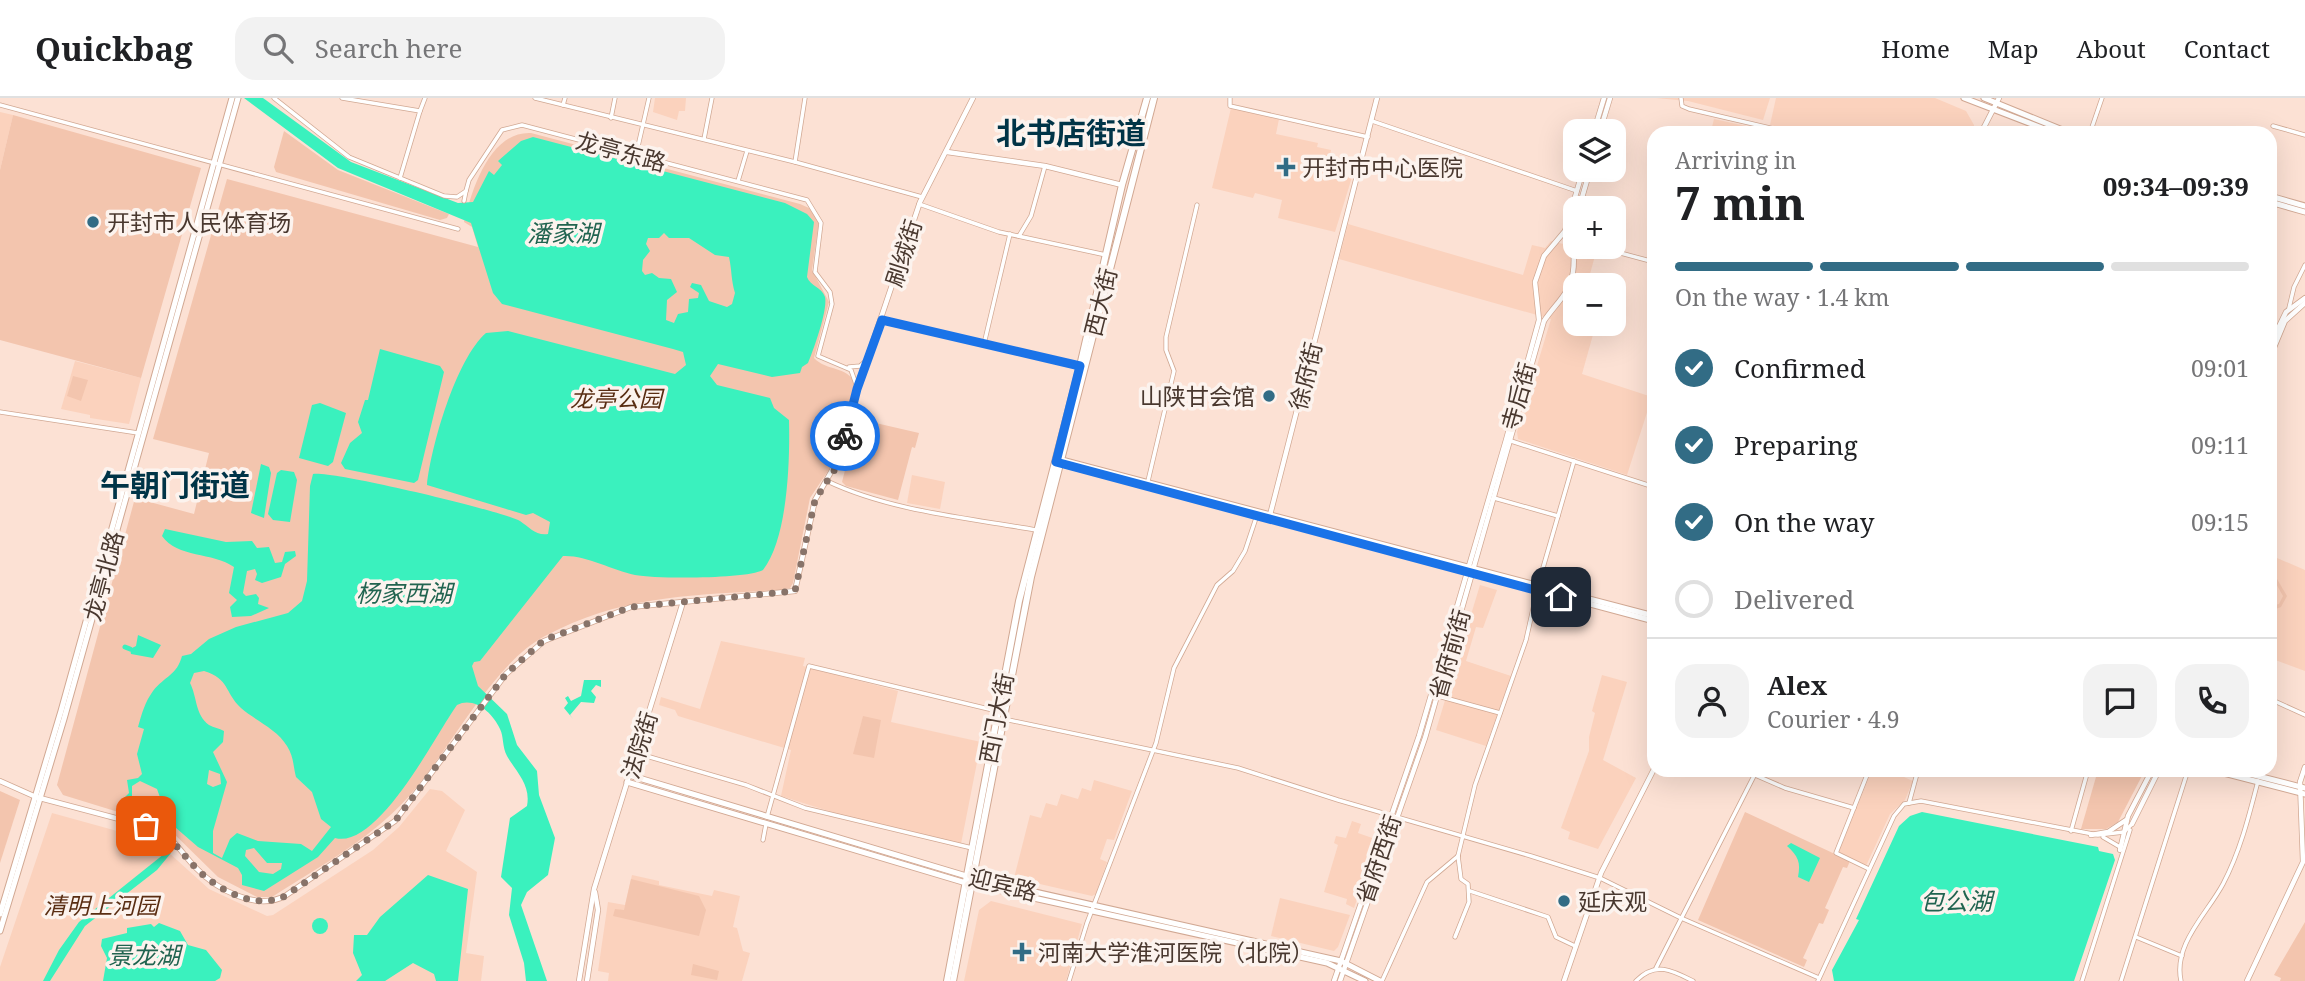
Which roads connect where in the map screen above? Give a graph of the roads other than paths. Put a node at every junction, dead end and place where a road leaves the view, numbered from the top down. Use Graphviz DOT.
graph roads {
  1 [pos="235,98"];
  2 [pos="274,98"];
  3 [pos="342,98"];
  4 [pos="425,98"];
  5 [pos="535,98"];
  6 [pos="565,98"];
  7 [pos="615,98"];
  8 [pos="649,98"];
  9 [pos="712,98"];
  10 [pos="805,98"];
  11 [pos="973,98"];
  12 [pos="1147,98"];
  13 [pos="1154,98"];
  14 [pos="1230,98"];
  15 [pos="1377,98"];
  16 [pos="1604,98"];
  17 [pos="1610,98"];
  18 [pos="1681,98"];
  19 [pos="1964,98"];
  20 [pos="1984,98"];
  21 [pos="2102,98"];
  22 [pos="1997,102"];
  23 [pos="0,105"];
  24 [pos="563,105"];
  25 [pos="420,111"];
  26 [pos="611,118"];
  27 [pos="1598,119"];
  28 [pos="1604,119"];
  29 [pos="1372,121"];
  30 [pos="644,125"];
  31 [pos="1758,126"];
  32 [pos="1985,126"];
  33 [pos="2042,126"];
  34 [pos="2054,126"];
  35 [pos="2092,126"];
  36 [pos="2277,127"];
  37 [pos="2305,135"];
  38 [pos="1368,137"];
  39 [pos="704,139"];
  40 [pos="747,151"];
  41 [pos="947,152"];
  42 [pos="636,155"];
  43 [pos="795,162"];
  44 [pos="216,164"];
  45 [pos="1045,166"];
  46 [pos="400,178"];
  47 [pos="738,181"];
  48 [pos="1580,182"];
  49 [pos="1126,185"];
  50 [pos="466,191"];
  51 [pos="1577,191"];
  52 [pos="922,197"];
  53 [pos="2277,198"];
  54 [pos="464,201"];
  55 [pos="919,204"];
  56 [pos="2277,204"];
  57 [pos="1197,205"];
  58 [pos="2305,206"];
  59 [pos="2305,212"];
  60 [pos="458,229"];
  61 [pos="1010,234"];
  62 [pos="1019,236"];
  63 [pos="1626,254"];
  64 [pos="1107,255"];
  65 [pos="1573,259"];
  66 [pos="1647,260"];
  67 [pos="2305,265"];
  68 [pos="2305,300"];
  69 [pos="2289,308"];
  70 [pos="882,320"];
  71 [pos="2277,331"];
  72 [pos="2277,340"];
  73 [pos="984,344"];
  74 [pos="868,359"];
  75 [pos="1080,366"];
  76 [pos="846,367"];
  77 [pos="857,389"];
  78 [pos="0,412"];
  79 [pos="138,433"];
  80 [pos="1508,441"];
  81 [pos="1059,461"];
  82 [pos="1574,461"];
  83 [pos="827,481"];
  84 [pos="1147,481"];
  85 [pos="1647,485"];
  86 [pos="1494,498"];
  87 [pos="1256,515"];
  88 [pos="1270,515"];
  89 [pos="1558,516"];
  90 [pos="1037,530"];
  91 [pos="1470,572"];
  92 [pos="1537,589"];
  93 [pos="683,602"];
  94 [pos="1647,617"];
  95 [pos="1437,696"];
  96 [pos="2277,702"];
  97 [pos="997,712"];
  98 [pos="1500,714"];
  99 [pos="2305,715"];
  100 [pos="1002,719"];
  101 [pos="1422,737"];
  102 [pos="1154,750"];
  103 [pos="636,753"];
  104 [pos="2305,767"];
  105 [pos="1650,777"];
  106 [pos="1753,777"];
  107 [pos="1765,777"];
  108 [pos="1866,777"];
  109 [pos="1916,777"];
  110 [pos="2086,777"];
  111 [pos="2148,777"];
  112 [pos="2156,777"];
  113 [pos="2187,777"];
  114 [pos="2241,777"];
  115 [pos="2258,777"];
  116 [pos="628,779"];
  117 [pos="0,781"];
  118 [pos="2258,781"];
  119 [pos="2304,790"];
  120 [pos="773,796"];
  121 [pos="39,797"];
  122 [pos="1909,803"];
  123 [pos="1854,808"];
  124 [pos="2128,816"];
  125 [pos="1396,818"];
  126 [pos="766,820"];
  127 [pos="2133,824"];
  128 [pos="2071,831"];
  129 [pos="2124,832"];
  130 [pos="2096,835"];
  131 [pos="2106,835"];
  132 [pos="1464,836"];
  133 [pos="763,839"];
  134 [pos="2122,846"];
  135 [pos="972,848"];
  136 [pos="1458,856"];
  137 [pos="1869,869"];
  138 [pos="1600,878"];
  139 [pos="969,880"];
  140 [pos="594,888"];
  141 [pos="1470,891"];
  142 [pos="1093,909"];
  143 [pos="0,914"];
  144 [pos="1681,918"];
  145 [pos="0,931"];
  146 [pos="1455,937"];
  147 [pos="2136,937"];
  148 [pos="1575,946"];
  149 [pos="2182,956"];
  150 [pos="1343,965"];
  151 [pos="1656,968"];
  152 [pos="1818,979"];
  153 [pos="579,981"];
  154 [pos="587,981"];
  155 [pos="947,981"];
  156 [pos="953,981"];
  157 [pos="1069,981"];
  158 [pos="1334,981"];
  159 [pos="1340,981"];
  160 [pos="1365,981"];
  161 [pos="1381,981"];
  162 [pos="1563,981"];
  163 [pos="1636,981"];
  164 [pos="1693,981"];
  165 [pos="2082,981"];
  166 [pos="2121,981"];
  167 [pos="2181,981"];
  168 [pos="2246,981"];
  1 -- 44 [label="main road, 龙亭北路"];
  2 -- 46 [label="street"];
  3 -- 25 [label="street"];
  4 -- 25 [label="street"];
  5 -- 24 [label="street"];
  6 -- 24 [label="street"];
  7 -- 26 [label="street"];
  8 -- 30 [label="street"];
  9 -- 39 [label="street"];
  10 -- 43 [label="street"];
  11 -- 41 [label="street, 刷绒街"];
  12 -- 49 [label="main road"];
  13 -- 49 [label="main road"];
  14 -- 38 [label="street"];
  15 -- 29 [label="street, 徐府街"];
  16 -- 27 [label="street"];
  17 -- 28 [label="street"];
  18 -- 31 [label="street"];
  19 -- 22 [label="main road"];
  20 -- 22 [label="main road"];
  21 -- 35 [label="street"];
  22 -- 32 [label="street"];
  22 -- 33 [label="main road"];
  22 -- 34 [label="main road"];
  23 -- 44 [label="street"];
  24 -- 26 [label="street"];
  25 -- 46 [label="street"];
  26 -- 30 [label="street"];
  29 -- 38 [label="street, 徐府街"];
  29 -- 51 [label="street"];
  30 -- 39 [label="street"];
  30 -- 42 [label="street"];
  36 -- 37 [label="street"];
  38 -- 88 [label="street, 徐府街"];
  39 -- 40 [label="street"];
  40 -- 43 [label="street"];
  40 -- 47 [label="street"];
  41 -- 45 [label="street"];
  41 -- 52 [label="street, 刷绒街"];
  42 -- 47 [label="street, 龙亭东路"];
  42 -- 50 [label="street, 龙亭东路"];
  43 -- 52 [label="street"];
  44 -- 60 [label="street"];
  44 -- 79 [label="main road, 龙亭北路"];
  44 -- 121 [label="main road, 龙亭北路"];
  45 -- 49 [label="street"];
  45 -- 62 [label="street"];
  46 -- 50 [label="street"];
  47 -- 76 [label="street, 龙亭东路"];
  48 -- 51 [label="street"];
  49 -- 64 [label="main road, 西大街"];
  49 -- 81 [label="main road, 西大街"];
  50 -- 54 [label="street, 龙亭东路"];
  51 -- 80 [label="street, 寺后街"];
  52 -- 55 [label="street, 刷绒街"];
  53 -- 58 [label="main road"];
  55 -- 61 [label="street"];
  55 -- 70 [label="street, 刷绒街"];
  56 -- 59 [label="main road"];
  57 -- 84 [label="street"];
  61 -- 62 [label="street"];
  61 -- 73 [label="street"];
  62 -- 64 [label="street"];
  63 -- 66 [label="street"];
  64 -- 75 [label="main road, 西大街"];
  65 -- 80 [label="street, 寺后街"];
  67 -- 69 [label="street"];
  68 -- 69 [label="street"];
  68 -- 72 [label="street"];
  69 -- 71 [label="street"];
  70 -- 73 [label="street"];
  70 -- 74 [label="street, 刷绒街"];
  73 -- 75 [label="street"];
  74 -- 76 [label="street"];
  74 -- 77 [label="street, 刷绒街"];
  75 -- 81 [label="main road, 西大街"];
  76 -- 77 [label="street"];
  77 -- 83 [label="street, 刷绒街"];
  78 -- 79 [label="street"];
  79 -- 121 [label="main road, 龙亭北路"];
  80 -- 82 [label="street"];
  80 -- 86 [label="street, 寺后街"];
  80 -- 91 [label="street, 寺后街"];
  81 -- 84 [label="main road"];
  81 -- 87 [label="main road"];
  81 -- 90 [label="main road, 西门大街"];
  81 -- 100 [label="main road, 西门大街"];
  82 -- 85 [label="street"];
  82 -- 89 [label="street"];
  83 -- 90 [label="street"];
  83 -- 93 [label="street, 刷绒街"];
  84 -- 88 [label="main road"];
  86 -- 89 [label="street"];
  86 -- 91 [label="street, 寺后街"];
  87 -- 91 [label="main road"];
  87 -- 102 [label="street"];
  88 -- 91 [label="main road"];
  89 -- 92 [label="street"];
  90 -- 97 [label="main road, 西门大街"];
  91 -- 92 [label="main road"];
  91 -- 95 [label="street, 省府前街"];
  91 -- 101 [label="street, 省府前街"];
  92 -- 94 [label="main road"];
  92 -- 98 [label="street"];
  93 -- 103 [label="street, 法院街"];
  93 -- 121 [label="street"];
  95 -- 98 [label="street"];
  95 -- 101 [label="street, 省府前街"];
  96 -- 99 [label="street"];
  97 -- 120 [label="street"];
  97 -- 135 [label="main road, 西门大街"];
  98 -- 132 [label="street"];
  100 -- 102 [label="street"];
  100 -- 139 [label="main road, 西门大街"];
  101 -- 125 [label="street, 省府西街"];
  102 -- 125 [label="street"];
  102 -- 142 [label="street"];
  103 -- 116 [label="street, 法院街"];
  103 -- 120 [label="street"];
  104 -- 119 [label="street"];
  105 -- 138 [label="street"];
  106 -- 144 [label="street"];
  107 -- 123 [label="street"];
  108 -- 123 [label="street"];
  109 -- 122 [label="street"];
  110 -- 128 [label="street"];
  111 -- 124 [label="street"];
  112 -- 127 [label="street"];
  113 -- 147 [label="street"];
  114 -- 118 [label="main road"];
  115 -- 119 [label="main road"];
  116 -- 126 [label="main road, 迎宾路"];
  116 -- 140 [label="street, 法院街"];
  117 -- 121 [label="street"];
  118 -- 119 [label="main road"];
  118 -- 149 [label="street"];
  119 -- 168 [label="street"];
  120 -- 126 [label="street"];
  120 -- 135 [label="street"];
  121 -- 143 [label="main road, 龙亭北路"];
  121 -- 145 [label="main road, 龙亭北路"];
  122 -- 128 [label="street"];
  122 -- 137 [label="street"];
  123 -- 137 [label="street"];
  124 -- 129 [label="street"];
  124 -- 130 [label="street"];
  125 -- 132 [label="street"];
  125 -- 150 [label="street, 省府西街"];
  126 -- 133 [label="street"];
  126 -- 139 [label="main road, 迎宾路"];
  127 -- 129 [label="street"];
  127 -- 134 [label="street"];
  128 -- 130 [label="street"];
  129 -- 131 [label="street"];
  129 -- 134 [label="street"];
  130 -- 131 [label="street"];
  130 -- 134 [label="street"];
  131 -- 134 [label="street"];
  132 -- 136 [label="street"];
  132 -- 138 [label="street"];
  134 -- 165 [label="street"];
  135 -- 139 [label="main road, 西门大街"];
  136 -- 141 [label="street"];
  136 -- 161 [label="street"];
  137 -- 152 [label="street"];
  138 -- 144 [label="street"];
  138 -- 148 [label="street"];
  139 -- 142 [label="main road, 迎宾路"];
  139 -- 155 [label="main road, 西门大街"];
  139 -- 156 [label="main road, 西门大街"];
  140 -- 153 [label="street, 法院街"];
  140 -- 154 [label="street, 法院街"];
  141 -- 146 [label="street"];
  141 -- 148 [label="street"];
  142 -- 150 [label="main road, 迎宾路"];
  142 -- 157 [label="street"];
  144 -- 151 [label="street"];
  144 -- 152 [label="street"];
  147 -- 149 [label="street"];
  147 -- 166 [label="street"];
  148 -- 162 [label="street"];
  149 -- 167 [label="street"];
  150 -- 158 [label="street, 省府西街"];
  150 -- 159 [label="street, 省府西街"];
  150 -- 160 [label="main road, 迎宾路"];
  150 -- 161 [label="main road, 迎宾路"];
  151 -- 163 [label="street"];
  151 -- 164 [label="street"];
}
